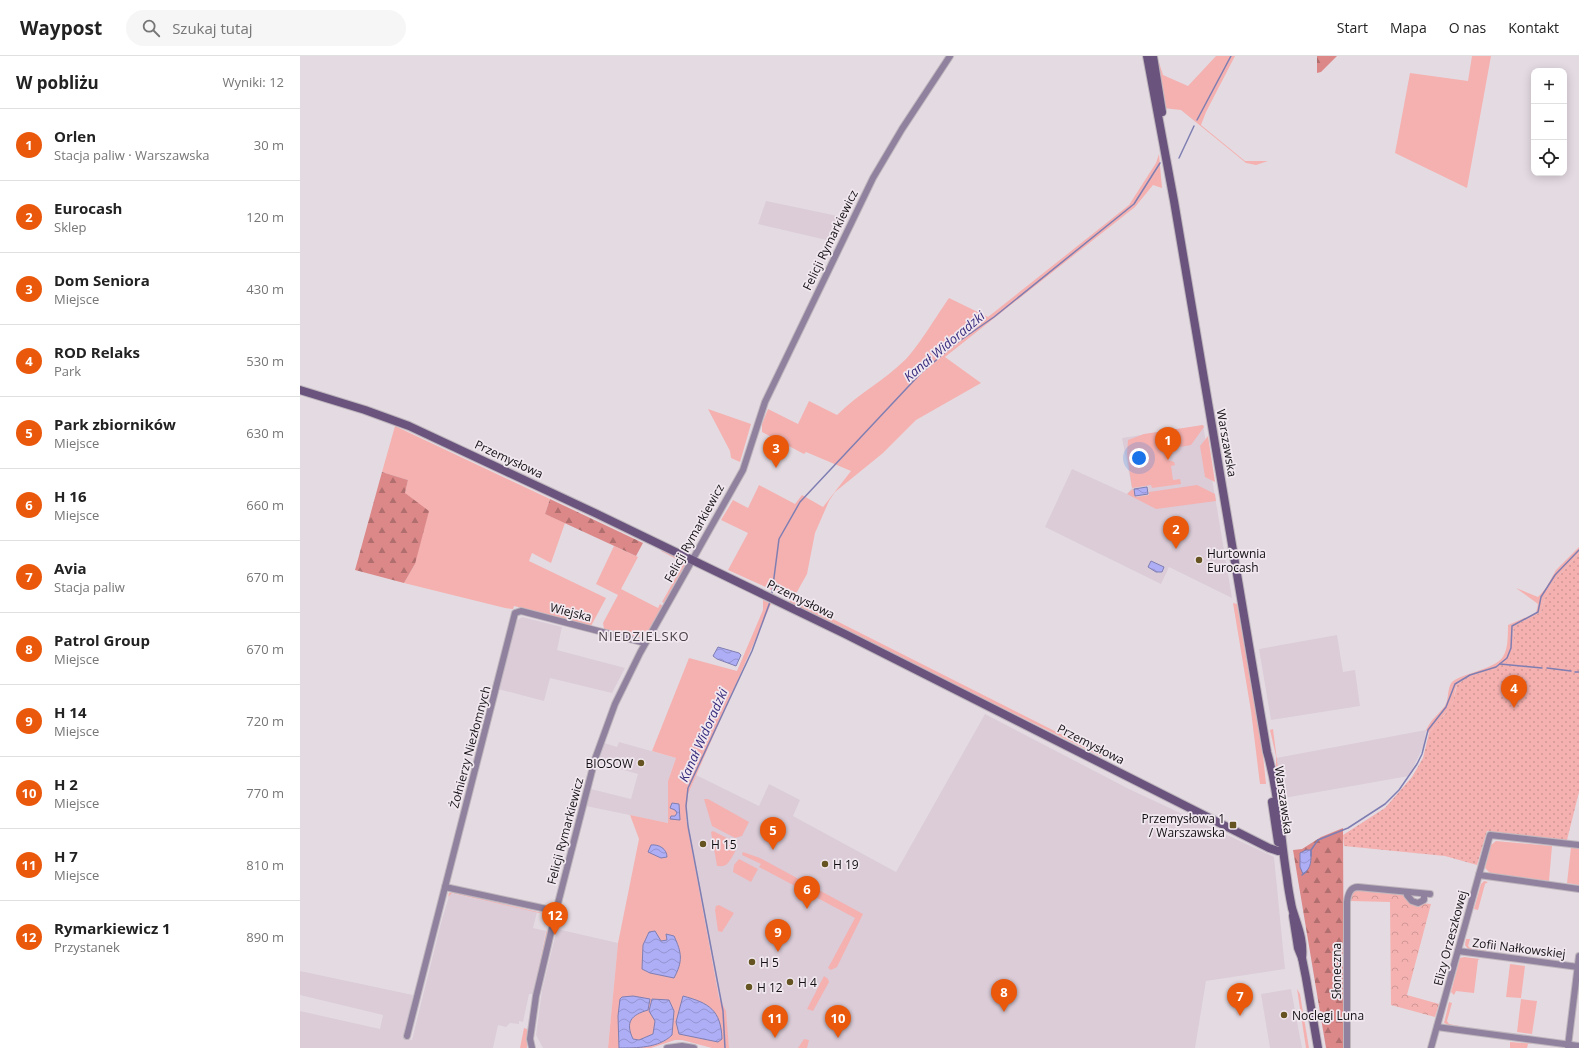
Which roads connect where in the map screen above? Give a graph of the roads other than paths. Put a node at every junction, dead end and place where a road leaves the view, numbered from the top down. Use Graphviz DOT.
graph roads {
  1 [pos="950,56"];
  2 [pos="1147,56"];
  3 [pos="1153,56"];
  4 [pos="1163,138"];
  5 [pos="300,390"];
  6 [pos="692,560"];
  7 [pos="515,613"];
  8 [pos="645,644"];
  9 [pos="1579,845"];
  10 [pos="1282,850"];
  11 [pos="1479,875"];
  12 [pos="445,887"];
  13 [pos="1579,889"];
  14 [pos="1407,892"];
  15 [pos="556,911"];
  16 [pos="1458,951"];
  17 [pos="1579,956"];
  18 [pos="1578,967"];
  19 [pos="1437,1027"];
  20 [pos="407,1036"];
  21 [pos="1568,1046"];
  22 [pos="1579,1046"];
  23 [pos="532,1048"];
  24 [pos="667,1048"];
  25 [pos="694,1048"];
  26 [pos="1318,1048"];
  27 [pos="1347,1048"];
  28 [pos="1431,1048"];
  1 -- 6 [label="street, Felicji Rymarkiewicz"];
  2 -- 4 [label="main road, Warszawska"];
  3 -- 4 [label="main road, Warszawska"];
  4 -- 10 [label="main road, Warszawska"];
  5 -- 6 [label="main road, Przemysłowa"];
  6 -- 8 [label="street, Felicji Rymarkiewicz"];
  6 -- 10 [label="main road, Przemysłowa"];
  7 -- 8 [label="street, Wiejska"];
  7 -- 12 [label="street, Żołnierzy Niezłomnych"];
  8 -- 15 [label="street, Felicji Rymarkiewicz"];
  9 -- 11 [label="street, Elizy Orzeszkowej"];
  10 -- 26 [label="main road, Warszawska"];
  11 -- 13 [label="street"];
  11 -- 16 [label="street, Elizy Orzeszkowej"];
  12 -- 15 [label="street"];
  12 -- 20 [label="street, Żołnierzy Niezłomnych"];
  14 -- 14 [label="street"];
  14 -- 27 [label="street, Słoneczna"];
  15 -- 23 [label="street, Felicji Rymarkiewicz"];
  16 -- 18 [label="street, Zofii Nałkowskiej"];
  16 -- 19 [label="street, Elizy Orzeszkowej"];
  17 -- 18 [label="street"];
  18 -- 21 [label="street"];
  19 -- 21 [label="street"];
  19 -- 28 [label="street, Elizy Orzeszkowej"];
  21 -- 22 [label="street"];
  24 -- 25 [label="street"];
}
